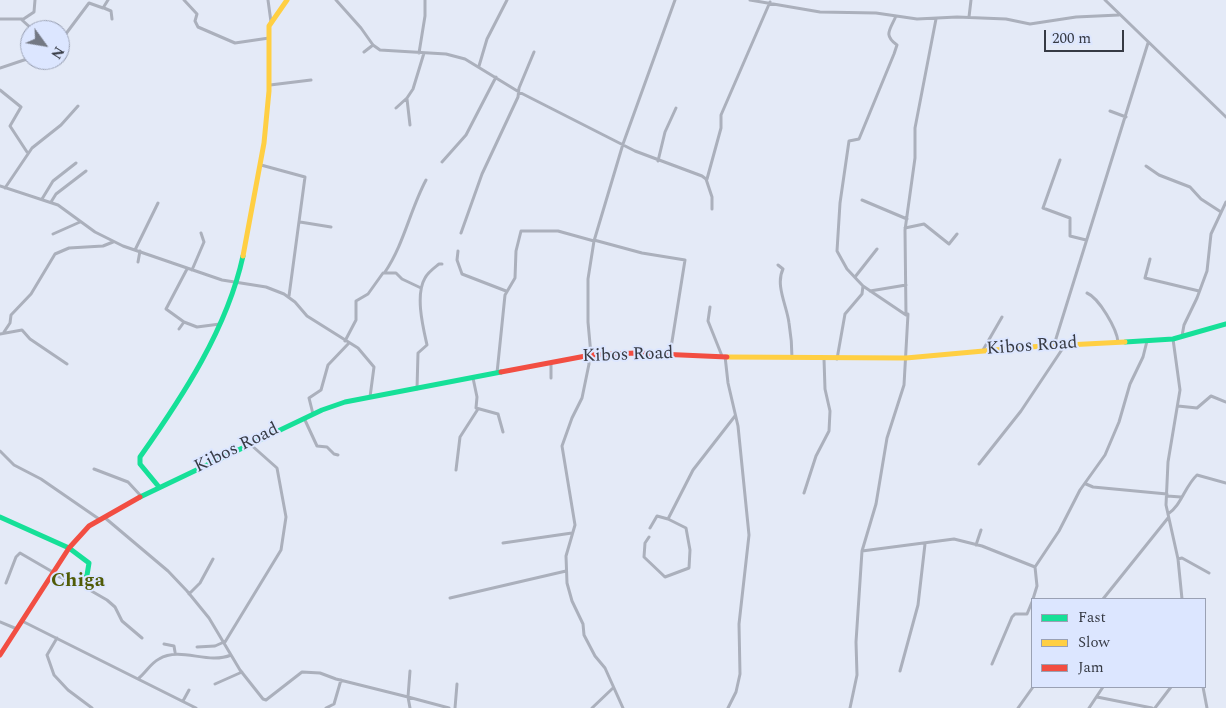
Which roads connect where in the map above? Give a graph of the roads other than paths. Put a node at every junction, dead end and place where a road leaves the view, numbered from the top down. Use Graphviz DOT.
graph roads {
  1 [pos="35,0"];
  2 [pos="108,0"];
  3 [pos="184,0"];
  4 [pos="268,0"];
  5 [pos="287,0"];
  6 [pos="336,0"];
  7 [pos="425,0"];
  8 [pos="508,0"];
  9 [pos="674,0"];
  10 [pos="750,0"];
  11 [pos="971,0"];
  12 [pos="1105,0"];
  13 [pos="770,2"];
  14 [pos="103,8"];
  15 [pos="1119,14"];
  16 [pos="896,16"];
  17 [pos="969,17"];
  18 [pos="0,19"];
  19 [pos="22,19"];
  20 [pos="112,19"];
  21 [pos="936,19"];
  22 [pos="271,22"];
  23 [pos="70,29"];
  24 [pos="269,38"];
  25 [pos="1148,42"];
  26 [pos="373,45"];
  27 [pos="364,52"];
  28 [pos="534,52"];
  29 [pos="418,53"];
  30 [pos="424,53"];
  31 [pos="20,61"];
  32 [pos="479,66"];
  33 [pos="0,68"];
  34 [pos="496,77"];
  35 [pos="311,80"];
  36 [pos="270,85"];
  37 [pos="0,90"];
  38 [pos="519,92"];
  39 [pos="407,98"];
  40 [pos="78,106"];
  41 [pos="396,108"];
  42 [pos="676,108"];
  43 [pos="1110,111"];
  44 [pos="1126,117"];
  45 [pos="1226,117"];
  46 [pos="410,125"];
  47 [pos="623,144"];
  48 [pos="27,153"];
  49 [pos="1060,160"];
  50 [pos="658,161"];
  51 [pos="442,162"];
  52 [pos="76,163"];
  53 [pos="261,165"];
  54 [pos="1146,166"];
  55 [pos="86,171"];
  56 [pos="706,179"];
  57 [pos="426,180"];
  58 [pos="0,186"];
  59 [pos="5,188"];
  60 [pos="42,199"];
  61 [pos="862,200"];
  62 [pos="51,202"];
  63 [pos="1226,202"];
  64 [pos="158,203"];
  65 [pos="712,209"];
  66 [pos="1221,212"];
  67 [pos="907,218"];
  68 [pos="81,222"];
  69 [pos="300,222"];
  70 [pos="331,227"];
  71 [pos="905,228"];
  72 [pos="201,233"];
  73 [pos="461,233"];
  74 [pos="53,234"];
  75 [pos="957,234"];
  76 [pos="594,240"];
  77 [pos="1086,240"];
  78 [pos="113,242"];
  79 [pos="877,249"];
  80 [pos="135,250"];
  81 [pos="140,251"];
  82 [pos="458,251"];
  83 [pos="1150,259"];
  84 [pos="138,262"];
  85 [pos="442,264"];
  86 [pos="778,265"];
  87 [pos="187,268"];
  88 [pos="192,270"];
  89 [pos="385,272"];
  90 [pos="856,277"];
  91 [pos="237,283"];
  92 [pos="863,286"];
  93 [pos="906,286"];
  94 [pos="421,288"];
  95 [pos="506,291"];
  96 [pos="870,291"];
  97 [pos="1200,291"];
  98 [pos="1087,293"];
  99 [pos="289,297"];
  100 [pos="710,307"];
  101 [pos="908,314"];
  102 [pos="1002,317"];
  103 [pos="184,322"];
  104 [pos="220,324"];
  105 [pos="1226,324"];
  106 [pos="179,329"];
  107 [pos="2,333"];
  108 [pos="1182,336"];
  109 [pos="1173,338"];
  110 [pos="1147,340"];
  111 [pos="347,342"];
  112 [pos="1118,342"];
  113 [pos="1054,345"];
  114 [pos="1065,345"];
  115 [pos="983,350"];
  116 [pos="670,354"];
  117 [pos="589,355"];
  118 [pos="723,356"];
  119 [pos="906,358"];
  120 [pos="792,359"];
  121 [pos="824,359"];
  122 [pos="837,359"];
  123 [pos="551,362"];
  124 [pos="67,364"];
  125 [pos="496,373"];
  126 [pos="473,378"];
  127 [pos="551,378"];
  128 [pos="417,389"];
  129 [pos="370,397"];
  130 [pos="1226,402"];
  131 [pos="1178,406"];
  132 [pos="478,409"];
  133 [pos="313,414"];
  134 [pos="736,415"];
  135 [pos="304,418"];
  136 [pos="503,432"];
  137 [pos="249,443"];
  138 [pos="0,451"];
  139 [pos="338,455"];
  140 [pos="979,464"];
  141 [pos="94,469"];
  142 [pos="456,470"];
  143 [pos="1226,478"];
  144 [pos="1225,483"];
  145 [pos="1086,484"];
  146 [pos="159,487"];
  147 [pos="804,493"];
  148 [pos="1167,495"];
  149 [pos="141,496"];
  150 [pos="1181,497"];
  151 [pos="1168,516"];
  152 [pos="0,517"];
  153 [pos="101,518"];
  154 [pos="668,519"];
  155 [pos="650,528"];
  156 [pos="981,530"];
  157 [pos="572,533"];
  158 [pos="649,537"];
  159 [pos="503,543"];
  160 [pos="926,544"];
  161 [pos="976,545"];
  162 [pos="70,548"];
  163 [pos="862,551"];
  164 [pos="213,559"];
  165 [pos="1178,559"];
  166 [pos="1035,567"];
  167 [pos="566,571"];
  168 [pos="52,573"];
  169 [pos="1209,573"];
  170 [pos="6,583"];
  171 [pos="81,585"];
  172 [pos="189,594"];
  173 [pos="450,598"];
  174 [pos="1034,598"];
  175 [pos="1105,598"];
  176 [pos="1182,598"];
  177 [pos="1031,605"];
  178 [pos="22,621"];
  179 [pos="0,622"];
  180 [pos="17,629"];
  181 [pos="56,638"];
  182 [pos="142,638"];
  183 [pos="224,642"];
  184 [pos="164,644"];
  185 [pos="197,647"];
  186 [pos="175,652"];
  187 [pos="0,655"];
  188 [pos="231,655"];
  189 [pos="992,664"];
  190 [pos="410,671"];
  191 [pos="900,671"];
  192 [pos="242,672"];
  193 [pos="138,678"];
  194 [pos="341,680"];
  195 [pos="215,684"];
  196 [pos="457,684"];
  197 [pos="613,688"];
  198 [pos="1032,688"];
  199 [pos="1102,688"];
  200 [pos="1170,688"];
  201 [pos="1203,688"];
  202 [pos="188,690"];
  203 [pos="408,697"];
  204 [pos="1097,697"];
  205 [pos="183,701"];
  206 [pos="92,708"];
  207 [pos="196,708"];
  208 [pos="326,708"];
  209 [pos="410,708"];
  210 [pos="449,708"];
  211 [pos="455,708"];
  212 [pos="592,708"];
  213 [pos="623,708"];
  214 [pos="728,708"];
  215 [pos="850,708"];
  216 [pos="1018,708"];
  217 [pos="1089,708"];
  218 [pos="1153,708"];
  219 [pos="1206,708"];
  1 -- 19 [label="street"];
  2 -- 14 [label="street"];
  3 -- 24 [label="street"];
  4 -- 22 [label="street"];
  5 -- 22 [label="main road"];
  6 -- 26 [label="street"];
  7 -- 29 [label="street"];
  8 -- 32 [label="street"];
  9 -- 47 [label="street"];
  10 -- 13 [label="street"];
  11 -- 17 [label="street"];
  12 -- 15 [label="street"];
  13 -- 16 [label="street"];
  13 -- 56 [label="street"];
  14 -- 20 [label="street"];
  14 -- 23 [label="street"];
  15 -- 17 [label="street"];
  15 -- 25 [label="street"];
  16 -- 21 [label="street"];
  16 -- 90 [label="street"];
  17 -- 21 [label="street"];
  18 -- 19 [label="street"];
  21 -- 67 [label="street"];
  22 -- 24 [label="main road"];
  24 -- 36 [label="main road"];
  25 -- 44 [label="street"];
  25 -- 45 [label="street"];
  26 -- 27 [label="street"];
  26 -- 29 [label="street"];
  28 -- 38 [label="street"];
  29 -- 30 [label="street"];
  30 -- 32 [label="street"];
  30 -- 39 [label="street"];
  31 -- 33 [label="street"];
  32 -- 34 [label="street"];
  34 -- 38 [label="street"];
  34 -- 51 [label="street"];
  35 -- 36 [label="street"];
  36 -- 53 [label="main road"];
  37 -- 48 [label="street"];
  38 -- 47 [label="street"];
  38 -- 73 [label="street"];
  39 -- 41 [label="street"];
  39 -- 46 [label="street"];
  40 -- 48 [label="street"];
  42 -- 50 [label="street"];
  43 -- 44 [label="street"];
  44 -- 77 [label="street"];
  47 -- 50 [label="street"];
  47 -- 76 [label="street"];
  48 -- 59 [label="street"];
  49 -- 77 [label="street"];
  50 -- 56 [label="street"];
  52 -- 60 [label="street"];
  53 -- 69 [label="street"];
  53 -- 91 [label="main road"];
  54 -- 66 [label="street"];
  55 -- 62 [label="street"];
  56 -- 65 [label="street"];
  57 -- 89 [label="street"];
  58 -- 59 [label="street"];
  59 -- 60 [label="street"];
  60 -- 62 [label="street"];
  61 -- 67 [label="street"];
  62 -- 68 [label="street"];
  63 -- 66 [label="street"];
  64 -- 80 [label="street"];
  66 -- 97 [label="street"];
  67 -- 71 [label="street"];
  68 -- 74 [label="street"];
  68 -- 78 [label="street"];
  69 -- 70 [label="street"];
  69 -- 99 [label="street"];
  71 -- 75 [label="street"];
  71 -- 93 [label="street"];
  72 -- 88 [label="street"];
  76 -- 95 [label="street"];
  76 -- 116 [label="street"];
  76 -- 117 [label="street"];
  77 -- 113 [label="street"];
  78 -- 80 [label="street"];
  78 -- 107 [label="street"];
  79 -- 90 [label="street"];
  80 -- 81 [label="street"];
  81 -- 84 [label="street"];
  81 -- 87 [label="street"];
  82 -- 95 [label="street"];
  83 -- 97 [label="street"];
  85 -- 94 [label="street"];
  86 -- 120 [label="street"];
  87 -- 88 [label="street"];
  87 -- 103 [label="street"];
  88 -- 91 [label="street"];
  89 -- 94 [label="street"];
  89 -- 111 [label="street"];
  90 -- 92 [label="street"];
  91 -- 99 [label="street"];
  91 -- 104 [label="main road"];
  92 -- 96 [label="street"];
  92 -- 122 [label="street"];
  93 -- 96 [label="street"];
  93 -- 101 [label="street"];
  94 -- 128 [label="street"];
  95 -- 125 [label="street"];
  96 -- 101 [label="street"];
  97 -- 108 [label="street"];
  98 -- 112 [label="street"];
  99 -- 111 [label="street"];
  100 -- 118 [label="street"];
  101 -- 119 [label="street"];
  102 -- 115 [label="street"];
  103 -- 104 [label="street"];
  103 -- 106 [label="street"];
  104 -- 146 [label="main road"];
  105 -- 108 [label="main road, Kibos Road"];
  107 -- 124 [label="street"];
  108 -- 109 [label="main road, Kibos Road"];
  109 -- 110 [label="main road, Kibos Road"];
  109 -- 131 [label="street"];
  110 -- 112 [label="main road, Kibos Road"];
  110 -- 145 [label="street"];
  111 -- 129 [label="street"];
  111 -- 133 [label="street"];
  112 -- 114 [label="main road, Kibos Road"];
  113 -- 114 [label="main road, Kibos Road"];
  113 -- 115 [label="main road, Kibos Road"];
  114 -- 140 [label="street"];
  115 -- 119 [label="main road, Kibos Road"];
  116 -- 117 [label="main road, Kibos Road"];
  116 -- 118 [label="main road, Kibos Road"];
  117 -- 123 [label="main road, Kibos Road"];
  117 -- 157 [label="street"];
  118 -- 120 [label="main road, Kibos Road"];
  118 -- 134 [label="street"];
  119 -- 122 [label="main road, Kibos Road"];
  119 -- 163 [label="street"];
  120 -- 121 [label="main road, Kibos Road"];
  121 -- 122 [label="main road, Kibos Road"];
  121 -- 147 [label="street"];
  123 -- 125 [label="main road, Kibos Road"];
  123 -- 127 [label="street"];
  125 -- 126 [label="main road, Kibos Road"];
  126 -- 128 [label="main road, Kibos Road"];
  126 -- 132 [label="street"];
  128 -- 129 [label="main road, Kibos Road"];
  129 -- 133 [label="main road, Kibos Road"];
  130 -- 131 [label="street"];
  131 -- 148 [label="street"];
  132 -- 136 [label="street"];
  132 -- 142 [label="street"];
  133 -- 135 [label="main road, Kibos Road"];
  134 -- 154 [label="street"];
  134 -- 214 [label="street"];
  135 -- 137 [label="main road, Kibos Road"];
  135 -- 139 [label="street"];
  137 -- 146 [label="main road, Kibos Road"];
  137 -- 183 [label="street"];
  138 -- 153 [label="street"];
  141 -- 149 [label="street"];
  143 -- 144 [label="street"];
  144 -- 150 [label="street"];
  145 -- 148 [label="street"];
  145 -- 166 [label="street"];
  146 -- 149 [label="main road, Kibos Road"];
  148 -- 150 [label="street"];
  148 -- 151 [label="street"];
  149 -- 153 [label="main road, Kibos Road"];
  150 -- 151 [label="street"];
  151 -- 165 [label="street"];
  151 -- 175 [label="street"];
  152 -- 162 [label="main road"];
  153 -- 162 [label="main road, Kibos Road"];
  153 -- 172 [label="street"];
  154 -- 155 [label="street"];
  154 -- 158 [label="street"];
  156 -- 161 [label="street"];
  157 -- 159 [label="street"];
  157 -- 167 [label="street"];
  160 -- 161 [label="street"];
  160 -- 163 [label="street"];
  160 -- 191 [label="street"];
  161 -- 166 [label="street"];
  162 -- 168 [label="main road, Kibos Road"];
  162 -- 171 [label="main road"];
  163 -- 215 [label="street"];
  164 -- 172 [label="street"];
  165 -- 169 [label="street"];
  165 -- 176 [label="street"];
  166 -- 174 [label="street"];
  167 -- 173 [label="street"];
  167 -- 197 [label="street"];
  168 -- 170 [label="street"];
  168 -- 171 [label="street"];
  168 -- 178 [label="main road, Kibos Road"];
  171 -- 182 [label="street"];
  172 -- 183 [label="street"];
  177 -- 189 [label="street"];
  178 -- 180 [label="main road, Kibos Road"];
  178 -- 181 [label="street"];
  179 -- 180 [label="street"];
  180 -- 187 [label="main road, Kibos Road"];
  181 -- 193 [label="street"];
  181 -- 206 [label="street"];
  183 -- 185 [label="street"];
  183 -- 188 [label="street"];
  184 -- 186 [label="street"];
  186 -- 188 [label="street"];
  186 -- 193 [label="street"];
  188 -- 192 [label="street"];
  190 -- 203 [label="street"];
  192 -- 194 [label="street"];
  192 -- 195 [label="street"];
  193 -- 205 [label="street"];
  194 -- 203 [label="street"];
  194 -- 208 [label="street"];
  196 -- 211 [label="street"];
  197 -- 212 [label="street"];
  197 -- 213 [label="street"];
  198 -- 216 [label="street"];
  199 -- 204 [label="street"];
  200 -- 218 [label="street"];
  201 -- 219 [label="street"];
  202 -- 205 [label="street"];
  203 -- 209 [label="street"];
  203 -- 210 [label="street"];
  204 -- 217 [label="street"];
  204 -- 218 [label="street"];
  205 -- 207 [label="street"];
}
